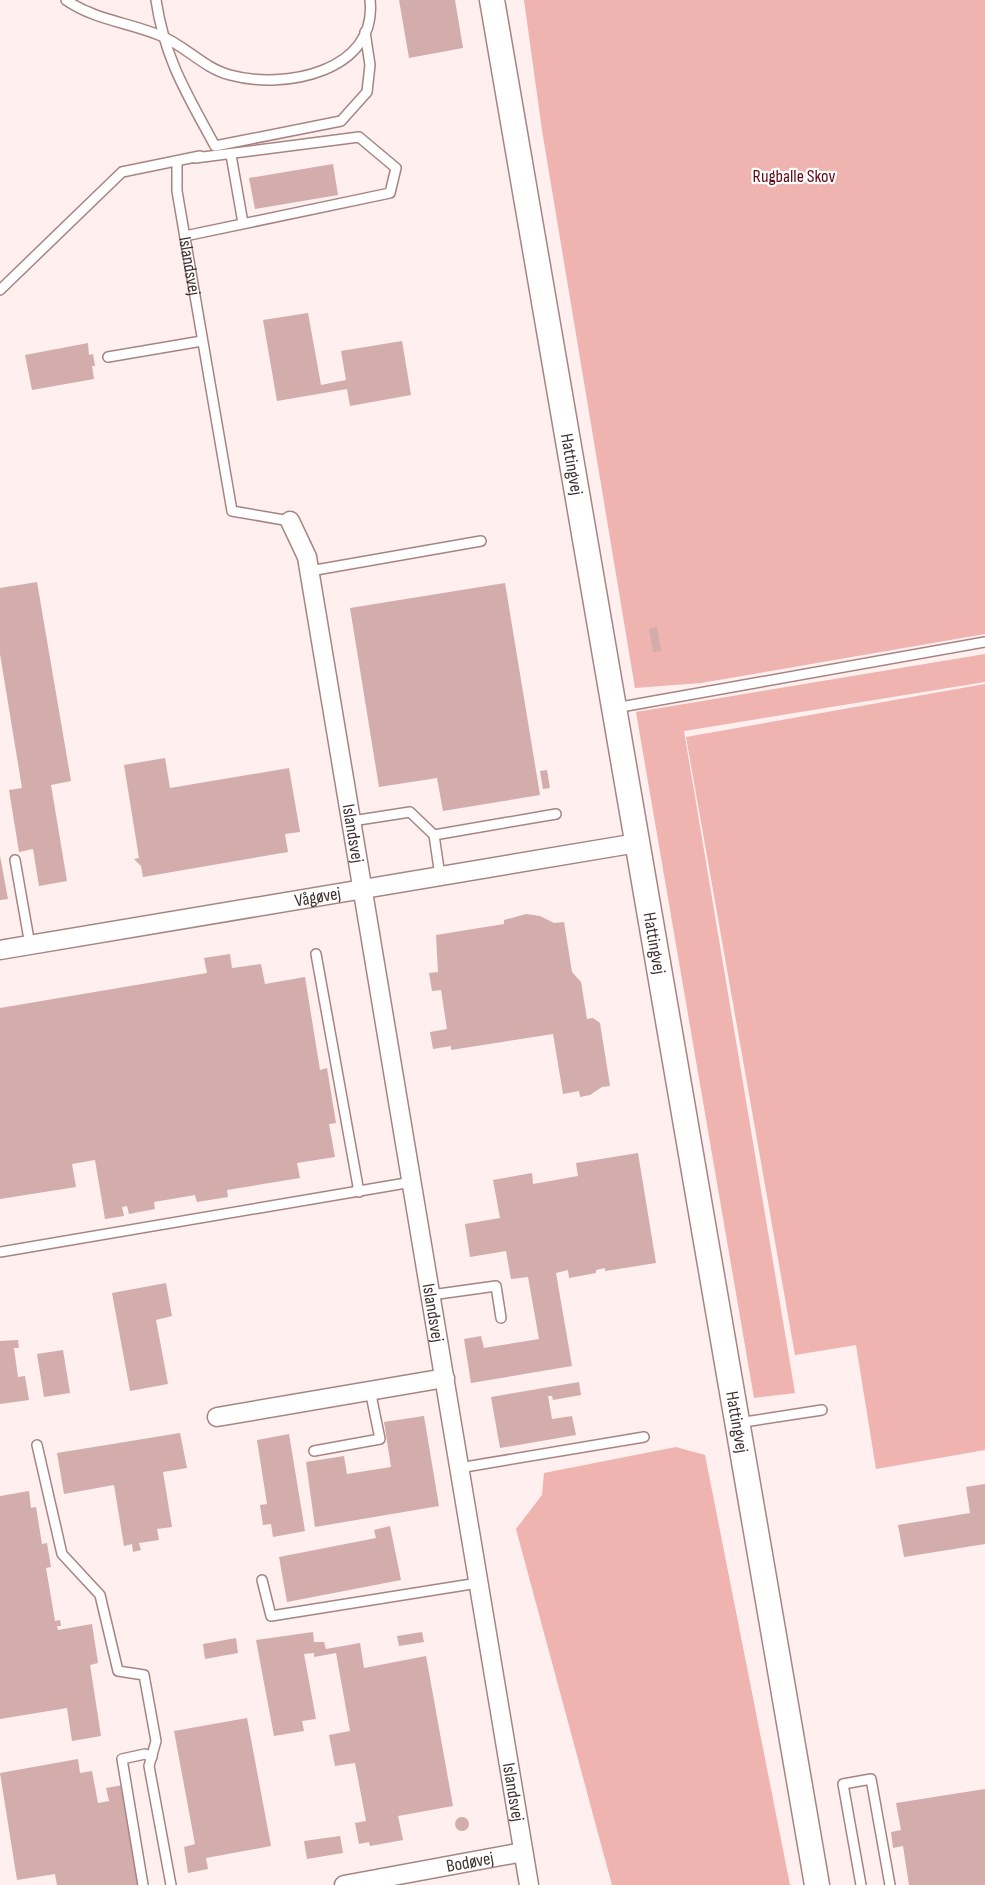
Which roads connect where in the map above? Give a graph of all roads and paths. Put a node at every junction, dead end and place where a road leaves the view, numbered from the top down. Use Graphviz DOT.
graph roads {
  1 [pos="66,0"];
  2 [pos="156,0"];
  3 [pos="370,0"];
  4 [pos="492,0"];
  5 [pos="365,32"];
  6 [pos="161,35"];
  7 [pos="310,127"];
  8 [pos="312,143"];
  9 [pos="214,146"];
  10 [pos="231,155"];
  11 [pos="195,158"];
  12 [pos="177,161"];
  13 [pos="243,223"];
  14 [pos="185,236"];
  15 [pos="0,290"];
  16 [pos="202,341"];
  17 [pos="108,357"];
  18 [pos="290,521"];
  19 [pos="481,541"];
  20 [pos="310,571"];
  21 [pos="985,642"];
  22 [pos="614,708"];
  23 [pos="556,814"];
  24 [pos="351,821"];
  25 [pos="434,835"];
  26 [pos="637,843"];
  27 [pos="15,860"];
  28 [pos="440,876"];
  29 [pos="363,889"];
  30 [pos="30,945"];
  31 [pos="0,950"];
  32 [pos="316,954"];
  33 [pos="412,1182"];
  34 [pos="359,1192"];
  35 [pos="0,1252"];
  36 [pos="431,1295"];
  37 [pos="501,1318"];
  38 [pos="445,1378"];
  39 [pos="370,1390"];
  40 [pos="822,1410"];
  41 [pos="217,1417"];
  42 [pos="738,1424"];
  43 [pos="644,1437"];
  44 [pos="37,1445"];
  45 [pos="314,1451"];
  46 [pos="459,1468"];
  47 [pos="262,1580"];
  48 [pos="478,1583"];
  49 [pos="152,1757"];
  50 [pos="524,1852"];
  51 [pos="143,1885"];
  52 [pos="171,1885"];
  53 [pos="349,1885"];
  54 [pos="529,1885"];
  55 [pos="817,1885"];
  56 [pos="861,1885"];
  57 [pos="890,1885"];
  1 -- 6 [label="lane"];
  2 -- 6 [label="lane"];
  3 -- 5 [label="lane"];
  4 -- 22 [label="street, Hattingvej"];
  5 -- 6 [label="lane"];
  5 -- 7 [label="lane"];
  6 -- 9 [label="lane"];
  7 -- 8 [label="lane"];
  7 -- 9 [label="lane"];
  8 -- 10 [label="lane"];
  8 -- 13 [label="lane"];
  9 -- 11 [label="lane"];
  10 -- 11 [label="lane"];
  10 -- 13 [label="lane"];
  11 -- 12 [label="lane"];
  12 -- 14 [label="lane, Islandsvej"];
  12 -- 15 [label="lane"];
  13 -- 14 [label="lane"];
  14 -- 16 [label="lane, Islandsvej"];
  16 -- 17 [label="lane"];
  16 -- 18 [label="lane, Islandsvej"];
  18 -- 20 [label="street, Islandsvej"];
  19 -- 20 [label="lane"];
  20 -- 24 [label="street, Islandsvej"];
  21 -- 22 [label="lane"];
  22 -- 26 [label="street, Hattingvej"];
  23 -- 25 [label="lane"];
  24 -- 25 [label="lane"];
  24 -- 29 [label="street, Islandsvej"];
  25 -- 28 [label="lane"];
  26 -- 28 [label="street, Vågøvej"];
  26 -- 42 [label="street, Hattingvej"];
  27 -- 30 [label="lane"];
  28 -- 29 [label="street, Vågøvej"];
  29 -- 30 [label="street, Vågøvej"];
  29 -- 33 [label="street, Islandsvej"];
  30 -- 31 [label="street, Vågøvej"];
  32 -- 34 [label="lane"];
  33 -- 34 [label="lane"];
  33 -- 36 [label="street, Islandsvej"];
  34 -- 35 [label="lane"];
  36 -- 37 [label="lane"];
  36 -- 38 [label="street, Islandsvej"];
  38 -- 39 [label="street"];
  38 -- 46 [label="street, Islandsvej"];
  39 -- 41 [label="street"];
  39 -- 45 [label="lane"];
  40 -- 42 [label="lane"];
  42 -- 55 [label="street, Hattingvej"];
  43 -- 46 [label="lane"];
  44 -- 49 [label="lane"];
  46 -- 48 [label="street, Islandsvej"];
  47 -- 48 [label="lane"];
  48 -- 50 [label="street, Islandsvej"];
  49 -- 51 [label="lane"];
  49 -- 52 [label="lane"];
  50 -- 53 [label="street, Bodøvej"];
  50 -- 54 [label="street, Islandsvej"];
  56 -- 57 [label="lane"];
}
